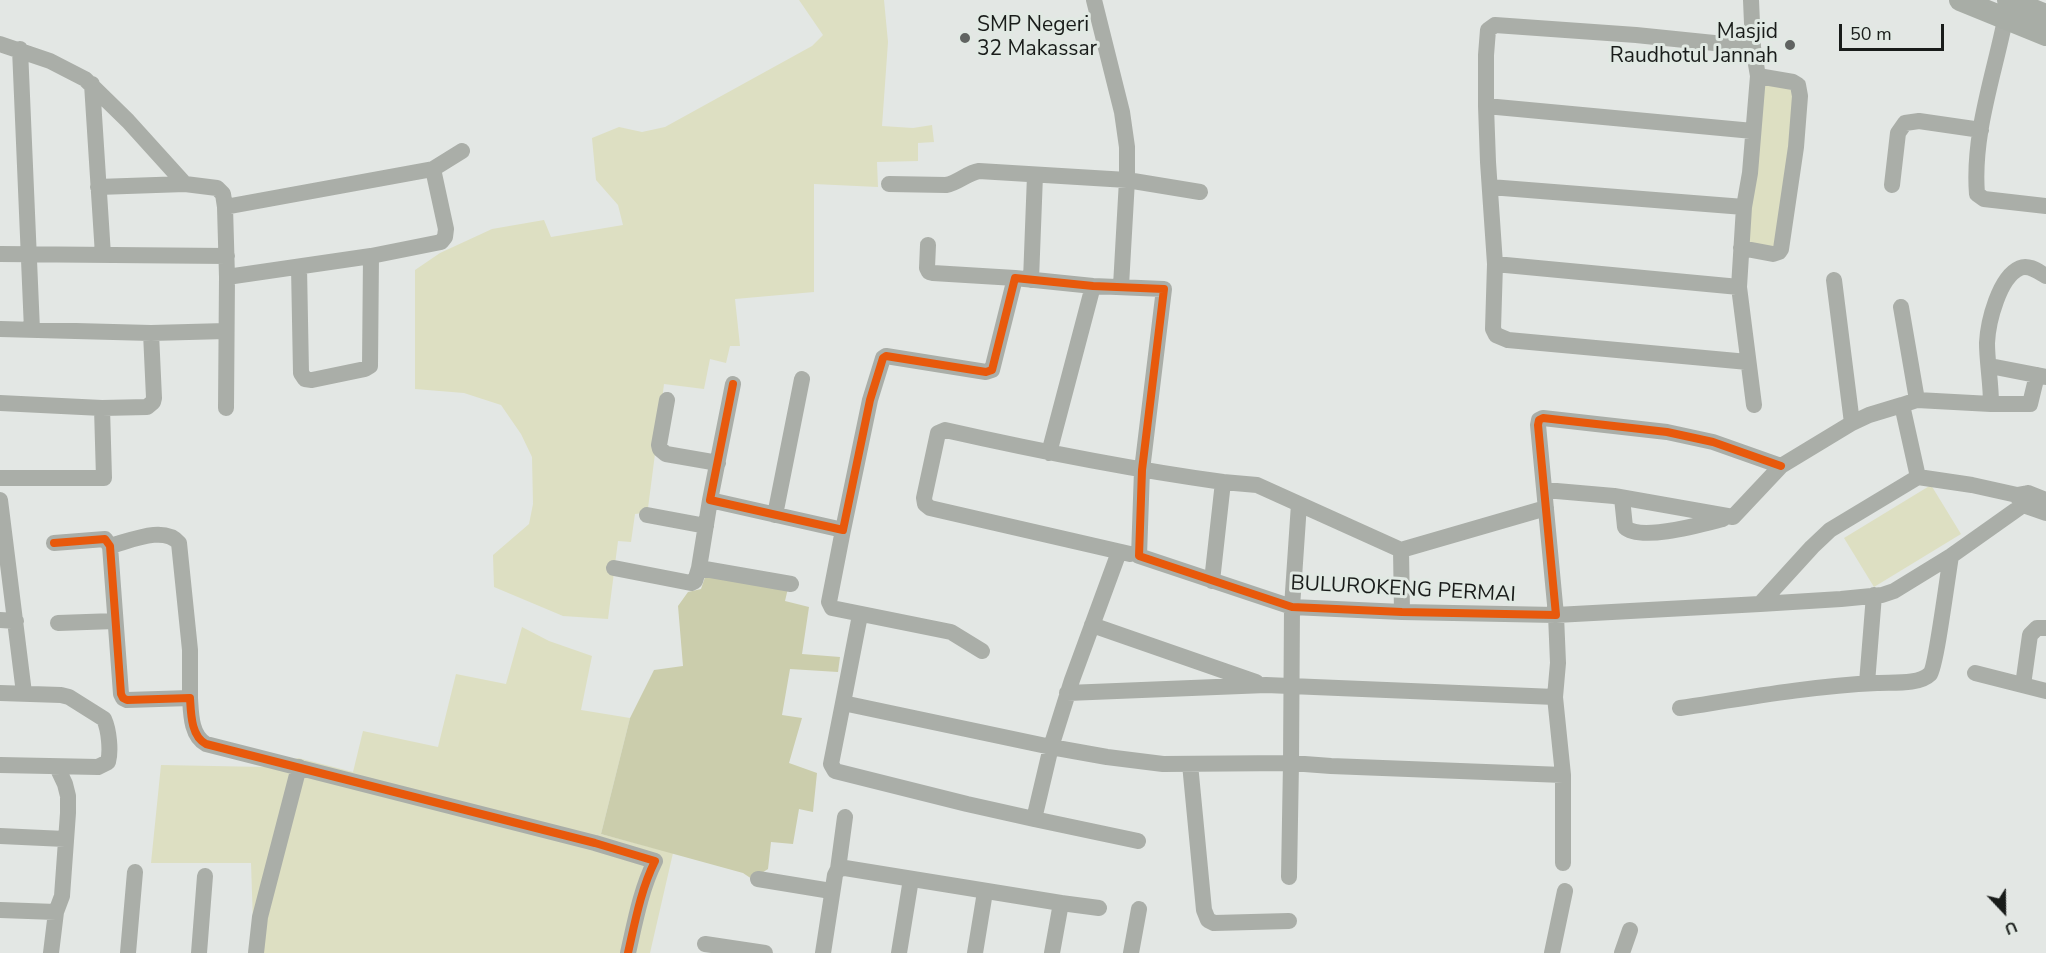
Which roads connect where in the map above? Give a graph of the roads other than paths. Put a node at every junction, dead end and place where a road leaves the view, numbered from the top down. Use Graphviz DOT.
graph roads {
  1 [pos="1094,0"];
  2 [pos="1751,0"];
  3 [pos="1960,0"];
  4 [pos="2007,6"];
  5 [pos="2046,15"];
  6 [pos="2046,35"];
  7 [pos="0,44"];
  8 [pos="1753,47"];
  9 [pos="20,49"];
  10 [pos="1758,76"];
  11 [pos="92,84"];
  12 [pos="1486,106"];
  13 [pos="1981,130"];
  14 [pos="1753,131"];
  15 [pos="462,151"];
  16 [pos="433,169"];
  17 [pos="1035,175"];
  18 [pos="1127,180"];
  19 [pos="185,184"];
  20 [pos="889,184"];
  21 [pos="1892,185"];
  22 [pos="98,187"];
  23 [pos="1490,187"];
  24 [pos="1200,192"];
  25 [pos="2046,206"];
  26 [pos="225,207"];
  27 [pos="1744,207"];
  28 [pos="928,245"];
  29 [pos="1741,248"];
  30 [pos="0,254"];
  31 [pos="29,254"];
  32 [pos="103,255"];
  33 [pos="227,256"];
  34 [pos="371,256"];
  35 [pos="1495,264"];
  36 [pos="298,267"];
  37 [pos="2046,276"];
  38 [pos="227,277"];
  39 [pos="1023,279"];
  40 [pos="1834,280"];
  41 [pos="1092,286"];
  42 [pos="1121,286"];
  43 [pos="1739,287"];
  44 [pos="1900,307"];
  45 [pos="0,329"];
  46 [pos="32,330"];
  47 [pos="226,331"];
  48 [pos="151,333"];
  49 [pos="1748,362"];
  50 [pos="1990,366"];
  51 [pos="2042,376"];
  52 [pos="802,380"];
  53 [pos="733,384"];
  54 [pos="667,400"];
  55 [pos="1910,402"];
  56 [pos="0,404"];
  57 [pos="1991,404"];
  58 [pos="1754,405"];
  59 [pos="102,408"];
  60 [pos="226,408"];
  61 [pos="1852,423"];
  62 [pos="1048,453"];
  63 [pos="717,463"];
  64 [pos="1781,466"];
  65 [pos="1142,470"];
  66 [pos="1918,477"];
  67 [pos="0,478"];
  68 [pos="1223,482"];
  69 [pos="1545,490"];
  70 [pos="1622,498"];
  71 [pos="2023,498"];
  72 [pos="0,500"];
  73 [pos="710,500"];
  74 [pos="2046,500"];
  75 [pos="1299,504"];
  76 [pos="1546,508"];
  77 [pos="2046,513"];
  78 [pos="646,515"];
  79 [pos="775,515"];
  80 [pos="1733,517"];
  81 [pos="706,526"];
  82 [pos="843,530"];
  83 [pos="54,543"];
  84 [pos="110,546"];
  85 [pos="3,548"];
  86 [pos="1401,550"];
  87 [pos="1119,552"];
  88 [pos="1139,556"];
  89 [pos="1951,556"];
  90 [pos="614,568"];
  91 [pos="699,568"];
  92 [pos="1212,580"];
  93 [pos="791,584"];
  94 [pos="1874,595"];
  95 [pos="1760,604"];
  96 [pos="1292,607"];
  97 [pos="1402,612"];
  98 [pos="860,615"];
  99 [pos="1556,615"];
  100 [pos="8,620"];
  101 [pos="115,621"];
  102 [pos="58,623"];
  103 [pos="1092,625"];
  104 [pos="2046,628"];
  105 [pos="982,651"];
  106 [pos="1975,673"];
  107 [pos="1868,683"];
  108 [pos="2023,685"];
  109 [pos="1266,686"];
  110 [pos="1292,687"];
  111 [pos="2046,692"];
  112 [pos="0,693"];
  113 [pos="24,693"];
  114 [pos="1067,693"];
  115 [pos="1556,697"];
  116 [pos="190,698"];
  117 [pos="843,703"];
  118 [pos="1680,708"];
  119 [pos="1051,747"];
  120 [pos="1291,762"];
  121 [pos="0,765"];
  122 [pos="1190,765"];
  123 [pos="57,767"];
  124 [pos="299,767"];
  125 [pos="1563,775"];
  126 [pos="845,817"];
  127 [pos="1034,819"];
  128 [pos="0,836"];
  129 [pos="65,839"];
  130 [pos="1138,841"];
  131 [pos="1563,863"];
  132 [pos="838,869"];
  133 [pos="135,872"];
  134 [pos="206,876"];
  135 [pos="1289,877"];
  136 [pos="758,879"];
  137 [pos="911,879"];
  138 [pos="831,891"];
  139 [pos="1565,891"];
  140 [pos="985,892"];
  141 [pos="1061,903"];
  142 [pos="1099,908"];
  143 [pos="1139,909"];
  144 [pos="0,910"];
  145 [pos="56,912"];
  146 [pos="1289,921"];
  147 [pos="1630,930"];
  148 [pos="705,944"];
  149 [pos="51,953"];
  150 [pos="117,953"];
  151 [pos="128,953"];
  152 [pos="136,953"];
  153 [pos="199,953"];
  154 [pos="256,953"];
  155 [pos="628,953"];
  156 [pos="765,953"];
  157 [pos="823,953"];
  158 [pos="899,953"];
  159 [pos="975,953"];
  160 [pos="1052,953"];
  161 [pos="1131,953"];
  162 [pos="1552,953"];
  163 [pos="1622,953"];
  1 -- 18 [label="street"];
  2 -- 8 [label="street"];
  3 -- 4 [label="main road"];
  4 -- 5 [label="main road"];
  4 -- 6 [label="main road"];
  4 -- 13 [label="street"];
  7 -- 9 [label="street"];
  8 -- 10 [label="street"];
  8 -- 12 [label="street"];
  9 -- 11 [label="street"];
  9 -- 31 [label="street"];
  10 -- 14 [label="street"];
  10 -- 29 [label="street"];
  11 -- 19 [label="street"];
  11 -- 22 [label="street"];
  12 -- 14 [label="street"];
  12 -- 23 [label="street"];
  13 -- 21 [label="street"];
  13 -- 25 [label="street"];
  14 -- 27 [label="street"];
  15 -- 16 [label="street"];
  16 -- 26 [label="street"];
  16 -- 34 [label="street"];
  17 -- 18 [label="street"];
  17 -- 20 [label="street"];
  17 -- 39 [label="street"];
  18 -- 24 [label="street"];
  18 -- 42 [label="street"];
  19 -- 22 [label="street"];
  19 -- 26 [label="street"];
  22 -- 32 [label="street"];
  23 -- 27 [label="street"];
  23 -- 35 [label="street"];
  26 -- 33 [label="street"];
  27 -- 29 [label="street"];
  28 -- 39 [label="street"];
  29 -- 43 [label="street"];
  30 -- 31 [label="street"];
  31 -- 32 [label="street"];
  31 -- 46 [label="street"];
  32 -- 33 [label="street"];
  33 -- 38 [label="street"];
  34 -- 36 [label="street"];
  34 -- 36 [label="street"];
  35 -- 43 [label="street"];
  35 -- 49 [label="street"];
  36 -- 38 [label="street"];
  37 -- 50 [label="street"];
  38 -- 47 [label="street"];
  39 -- 41 [label="street"];
  39 -- 82 [label="street"];
  40 -- 61 [label="street"];
  41 -- 42 [label="street"];
  41 -- 62 [label="street"];
  42 -- 65 [label="street"];
  43 -- 49 [label="street"];
  44 -- 55 [label="street"];
  45 -- 46 [label="street"];
  46 -- 48 [label="street"];
  47 -- 48 [label="street"];
  47 -- 60 [label="street"];
  48 -- 59 [label="street"];
  49 -- 58 [label="street"];
  50 -- 51 [label="street"];
  50 -- 57 [label="street"];
  51 -- 57 [label="street"];
  52 -- 79 [label="street"];
  53 -- 63 [label="street"];
  54 -- 63 [label="street"];
  55 -- 57 [label="street"];
  55 -- 61 [label="street"];
  55 -- 66 [label="street"];
  56 -- 59 [label="street"];
  59 -- 67 [label="street"];
  61 -- 64 [label="street"];
  62 -- 65 [label="street"];
  62 -- 87 [label="street, BULUROKENG PERMAI"];
  63 -- 73 [label="street"];
  64 -- 69 [label="street"];
  64 -- 80 [label="street"];
  65 -- 68 [label="street"];
  65 -- 88 [label="street"];
  66 -- 71 [label="street"];
  66 -- 95 [label="street"];
  68 -- 75 [label="street"];
  68 -- 92 [label="street"];
  69 -- 70 [label="street"];
  69 -- 76 [label="street"];
  70 -- 80 [label="street"];
  70 -- 80 [label="street"];
  71 -- 74 [label="street"];
  71 -- 77 [label="street"];
  71 -- 89 [label="street, BULUROKENG PERMAI"];
  72 -- 85 [label="street"];
  73 -- 79 [label="street"];
  73 -- 81 [label="street"];
  75 -- 86 [label="street"];
  75 -- 96 [label="street"];
  76 -- 86 [label="street"];
  76 -- 99 [label="street"];
  78 -- 81 [label="street"];
  79 -- 82 [label="street"];
  81 -- 91 [label="street"];
  82 -- 98 [label="street"];
  83 -- 84 [label="street"];
  84 -- 101 [label="street"];
  84 -- 116 [label="street"];
  85 -- 100 [label="street"];
  86 -- 97 [label="street"];
  87 -- 88 [label="street, BULUROKENG PERMAI"];
  87 -- 103 [label="street"];
  88 -- 92 [label="street, BULUROKENG PERMAI"];
  89 -- 94 [label="street, BULUROKENG PERMAI"];
  89 -- 107 [label="street"];
  90 -- 91 [label="street"];
  91 -- 93 [label="street"];
  92 -- 96 [label="street, BULUROKENG PERMAI"];
  94 -- 95 [label="street, BULUROKENG PERMAI"];
  94 -- 107 [label="street"];
  95 -- 99 [label="street, BULUROKENG PERMAI"];
  96 -- 97 [label="street, BULUROKENG PERMAI"];
  96 -- 110 [label="street, BULUROKENG PERMAI"];
  97 -- 99 [label="street, BULUROKENG PERMAI"];
  98 -- 105 [label="street"];
  98 -- 117 [label="street"];
  99 -- 115 [label="street"];
  100 -- 113 [label="street"];
  101 -- 102 [label="street"];
  101 -- 116 [label="street"];
  103 -- 109 [label="street"];
  103 -- 114 [label="street"];
  104 -- 108 [label="street"];
  106 -- 108 [label="street"];
  107 -- 118 [label="street"];
  108 -- 111 [label="street"];
  109 -- 110 [label="street"];
  109 -- 114 [label="street"];
  110 -- 115 [label="street"];
  110 -- 120 [label="street, BULUROKENG PERMAI"];
  112 -- 113 [label="street"];
  113 -- 123 [label="street"];
  114 -- 119 [label="street"];
  115 -- 125 [label="street"];
  116 -- 124 [label="street"];
  117 -- 119 [label="street"];
  117 -- 127 [label="street"];
  119 -- 122 [label="street"];
  119 -- 127 [label="street"];
  120 -- 122 [label="street"];
  120 -- 125 [label="street"];
  120 -- 135 [label="street, BULUROKENG PERMAI"];
  121 -- 123 [label="street"];
  122 -- 146 [label="street"];
  123 -- 129 [label="street"];
  124 -- 154 [label="street"];
  124 -- 155 [label="street"];
  125 -- 131 [label="street"];
  126 -- 132 [label="street"];
  127 -- 130 [label="street"];
  128 -- 129 [label="street"];
  129 -- 145 [label="street"];
  132 -- 137 [label="street"];
  132 -- 138 [label="street"];
  133 -- 151 [label="street"];
  134 -- 153 [label="street"];
  136 -- 138 [label="street"];
  137 -- 140 [label="street"];
  137 -- 158 [label="street"];
  138 -- 157 [label="street"];
  139 -- 162 [label="street"];
  140 -- 141 [label="street"];
  140 -- 159 [label="street"];
  141 -- 142 [label="street"];
  141 -- 160 [label="street"];
  143 -- 161 [label="street"];
  144 -- 145 [label="street"];
  145 -- 149 [label="street"];
  147 -- 163 [label="street"];
  148 -- 156 [label="street"];
  150 -- 151 [label="street"];
  151 -- 152 [label="street"];
}
